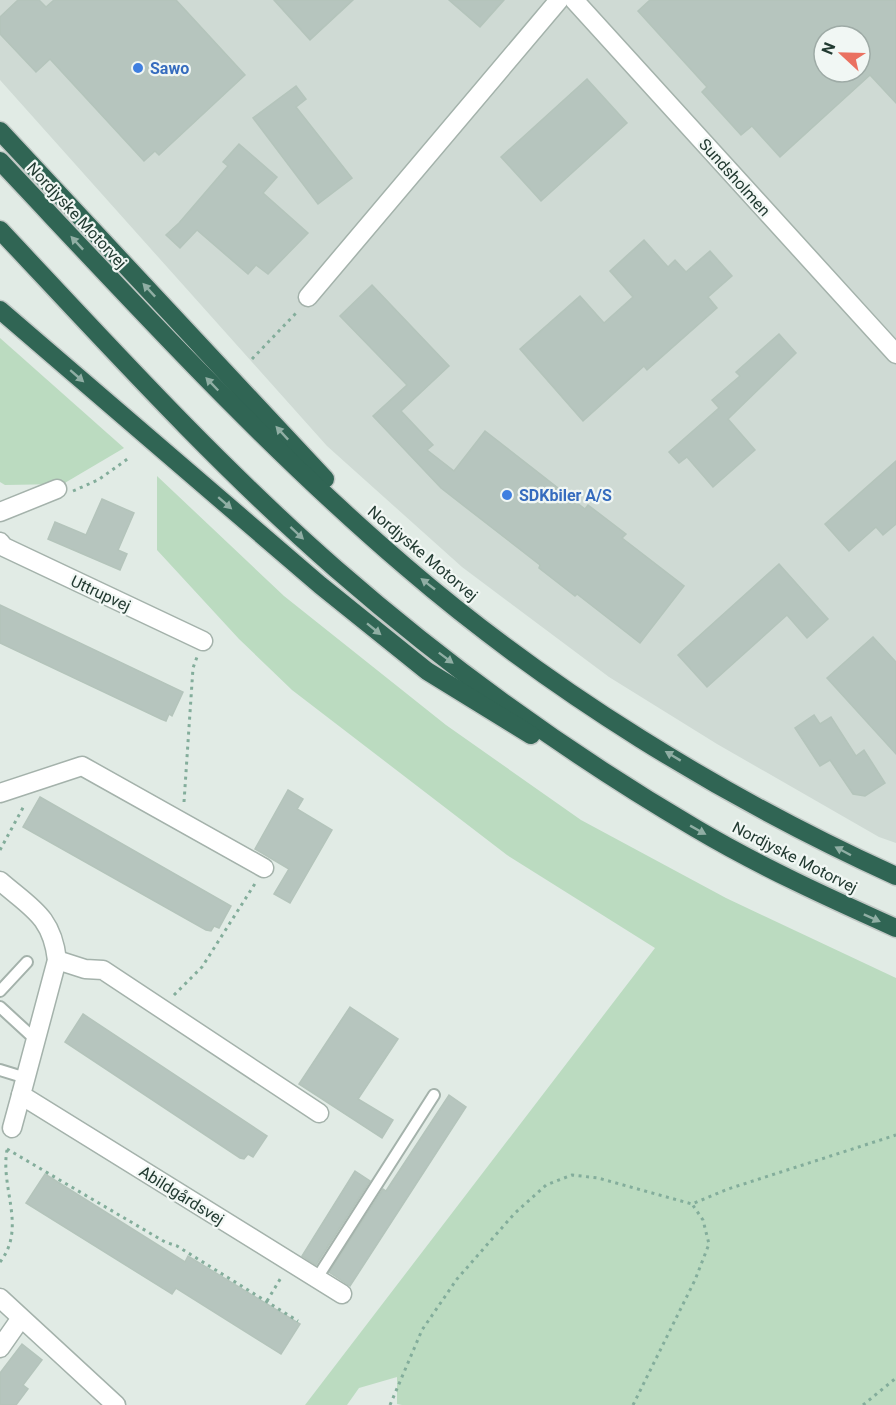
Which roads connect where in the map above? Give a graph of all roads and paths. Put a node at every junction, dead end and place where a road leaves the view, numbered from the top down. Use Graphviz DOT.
graph roads {
  1 [pos="559,0"];
  2 [pos="573,0"];
  3 [pos="0,131"];
  4 [pos="0,161"];
  5 [pos="0,230"];
  6 [pos="308,297"];
  7 [pos="0,310"];
  8 [pos="896,354"];
  9 [pos="252,359"];
  10 [pos="129,458"];
  11 [pos="57,489"];
  12 [pos="0,512"];
  13 [pos="0,542"];
  14 [pos="407,568"];
  15 [pos="203,641"];
  16 [pos="613,777"];
  17 [pos="38,779"];
  18 [pos="0,793"];
  19 [pos="180,820"];
  20 [pos="0,850"];
  21 [pos="264,867"];
  22 [pos="896,876"];
  23 [pos="0,881"];
  24 [pos="896,928"];
  25 [pos="57,960"];
  26 [pos="27,962"];
  27 [pos="0,991"];
  28 [pos="0,1006"];
  29 [pos="163,1008"];
  30 [pos="36,1040"];
  31 [pos="0,1070"];
  32 [pos="23,1087"];
  33 [pos="434,1095"];
  34 [pos="319,1113"];
  35 [pos="12,1128"];
  36 [pos="896,1135"];
  37 [pos="7,1149"];
  38 [pos="692,1204"];
  39 [pos="291,1262"];
  40 [pos="0,1263"];
  41 [pos="317,1278"];
  42 [pos="342,1294"];
  43 [pos="0,1298"];
  44 [pos="267,1301"];
  45 [pos="21,1318"];
  46 [pos="298,1321"];
  47 [pos="0,1348"];
  48 [pos="896,1378"];
  49 [pos="116,1405"];
  50 [pos="390,1405"];
  51 [pos="633,1405"];
  52 [pos="863,1405"];
  1 -- 6 [label="street"];
  2 -- 8 [label="street, Sundsholmen"];
  14 -- 3 [label="highway, one-way"];
  14 -- 4 [label="highway, Nordjyske Motorvej, one-way"];
  5 -- 16 [label="highway, Nordjyske Motorvej, one-way"];
  6 -- 9 [label="path"];
  7 -- 16 [label="highway, one-way"];
  10 -- 11 [label="path"];
  11 -- 12 [label="street"];
  13 -- 15 [label="street, Uttrupvej"];
  22 -- 14 [label="highway, Nordjyske Motorvej, one-way"];
  15 -- 19 [label="path"];
  16 -- 24 [label="highway, Nordjyske Motorvej, one-way"];
  17 -- 18 [label="street"];
  17 -- 19 [label="street"];
  17 -- 20 [label="path"];
  19 -- 21 [label="street"];
  21 -- 29 [label="path"];
  23 -- 25 [label="street"];
  25 -- 29 [label="street"];
  25 -- 30 [label="street"];
  26 -- 27 [label="lane"];
  28 -- 30 [label="lane"];
  29 -- 34 [label="street"];
  30 -- 32 [label="street"];
  31 -- 32 [label="lane"];
  32 -- 35 [label="street"];
  32 -- 39 [label="street, Abildgårdsvej"];
  33 -- 41 [label="lane"];
  35 -- 37 [label="path"];
  36 -- 38 [label="path"];
  37 -- 40 [label="path"];
  37 -- 44 [label="path"];
  38 -- 50 [label="path"];
  38 -- 51 [label="path"];
  39 -- 41 [label="street, Abildgårdsvej"];
  39 -- 44 [label="path"];
  41 -- 42 [label="street, Abildgårdsvej"];
  43 -- 45 [label="street"];
  44 -- 46 [label="path"];
  45 -- 47 [label="street"];
  45 -- 49 [label="street"];
  48 -- 52 [label="path"];
}
